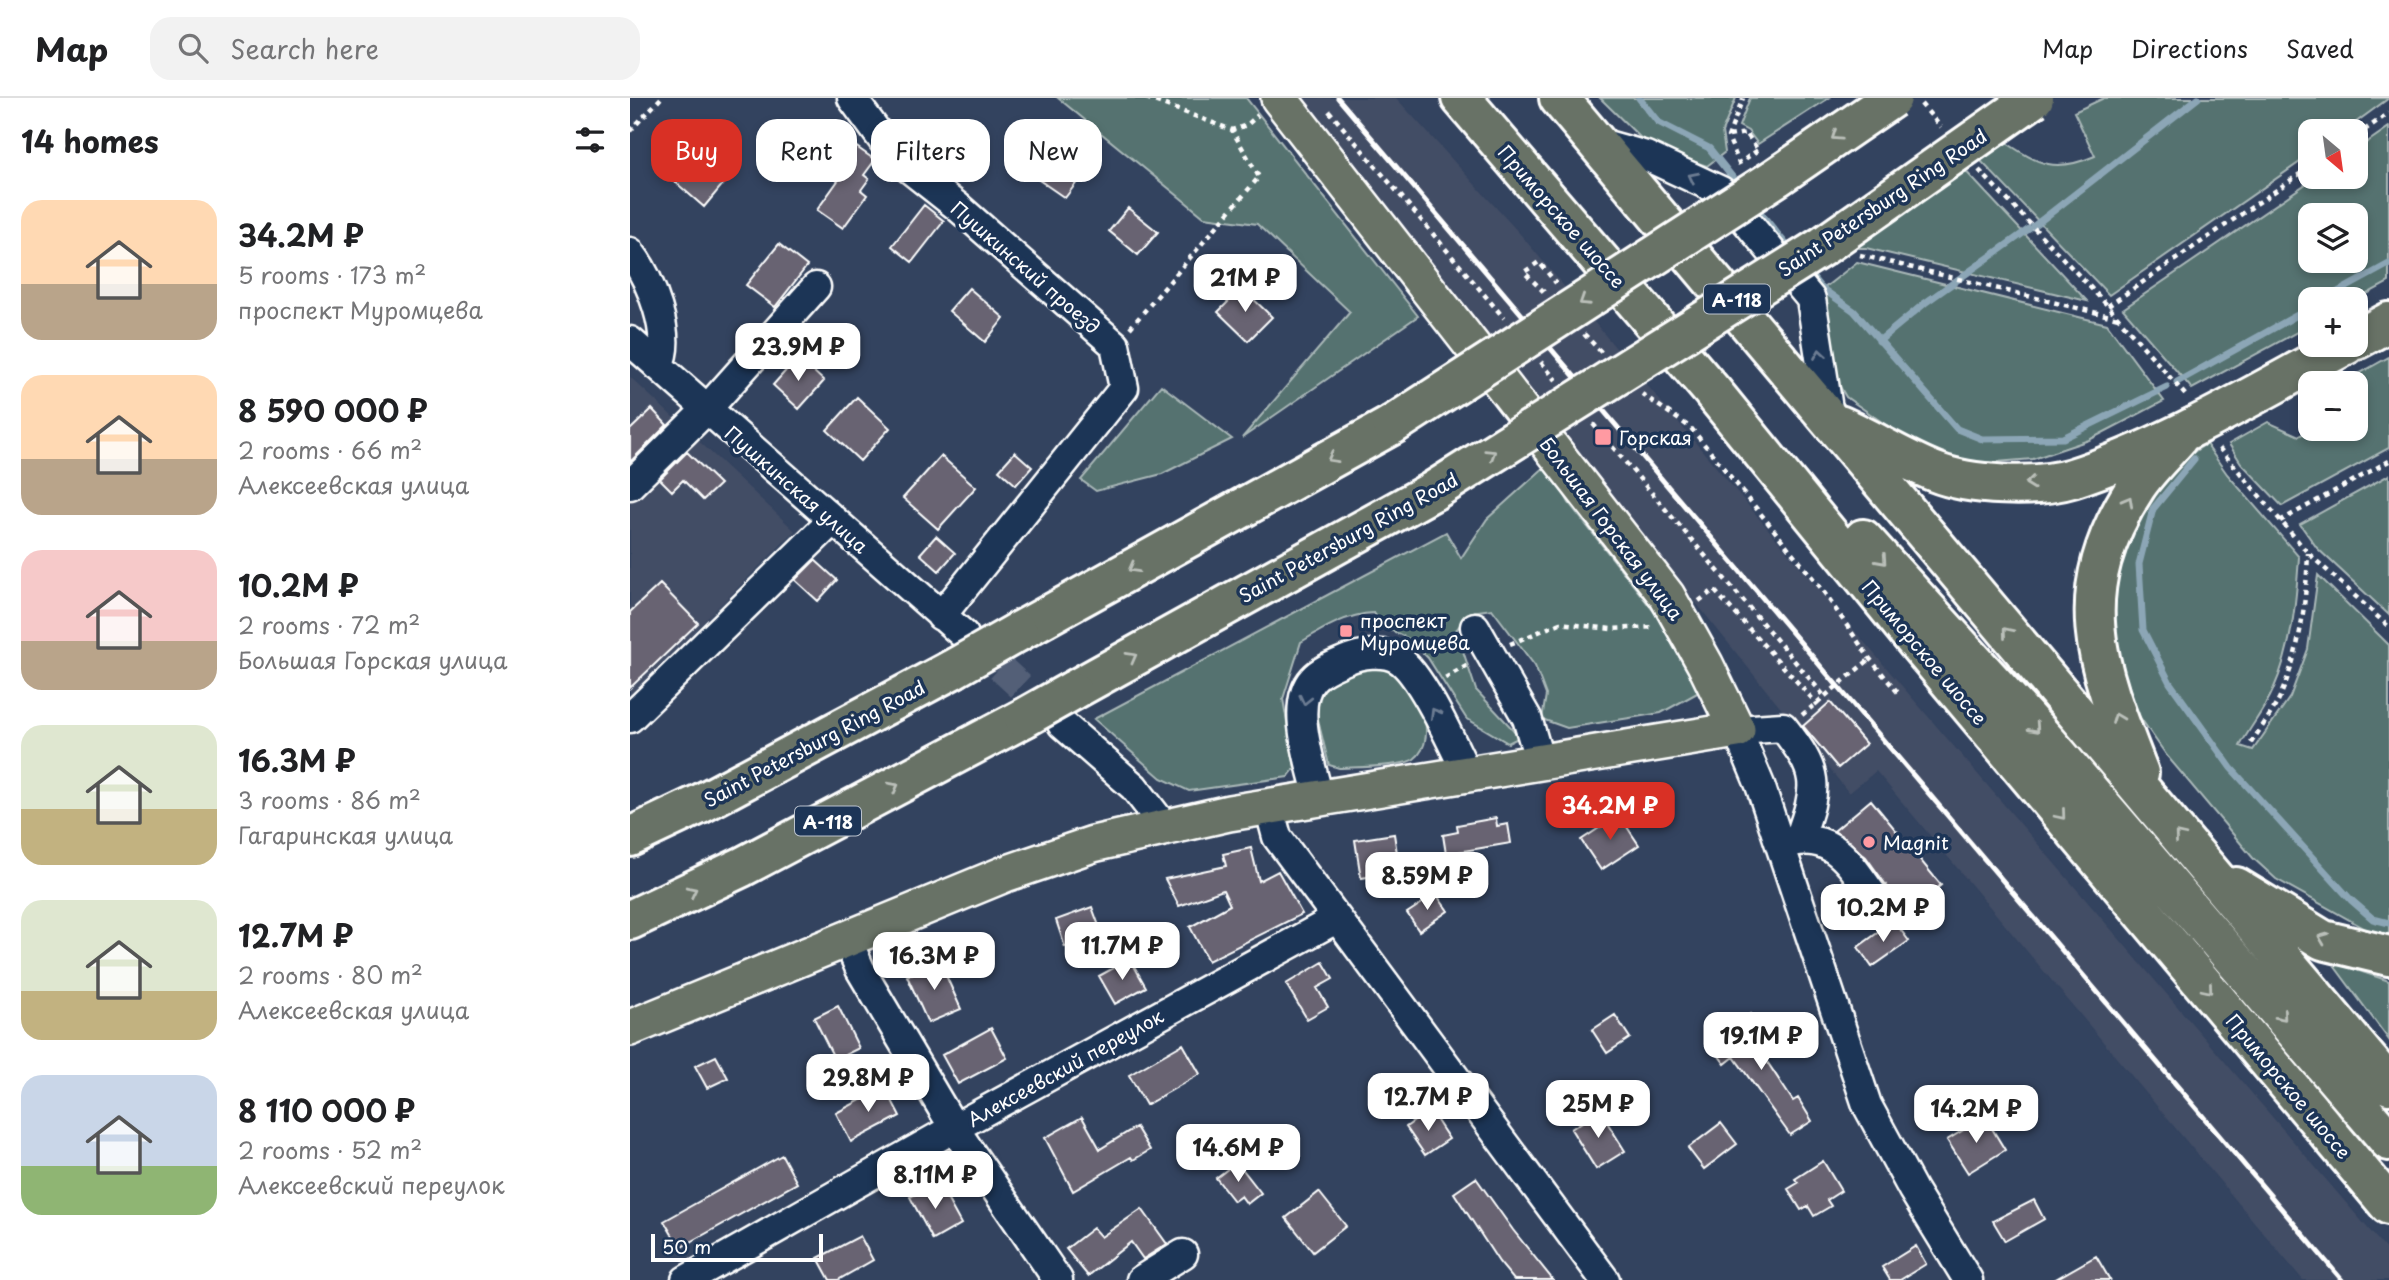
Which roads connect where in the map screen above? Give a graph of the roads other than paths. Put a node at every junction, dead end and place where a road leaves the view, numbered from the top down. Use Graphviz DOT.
graph roads {
  1 [pos="852,98"];
  2 [pos="1461,98"];
  3 [pos="1559,98"];
  4 [pos="1569,98"];
  5 [pos="1892,98"];
  6 [pos="2034,98"];
  7 [pos="1270,105"];
  8 [pos="1596,142"];
  9 [pos="630,252"];
  10 [pos="816,287"];
  11 [pos="2389,322"];
  12 [pos="2368,333"];
  13 [pos="630,341"];
  14 [pos="2323,357"];
  15 [pos="658,366"];
  16 [pos="1712,391"];
  17 [pos="706,409"];
  18 [pos="1830,422"];
  19 [pos="2197,424"];
  20 [pos="630,485"];
  21 [pos="833,520"];
  22 [pos="941,616"];
  23 [pos="1475,627"];
  24 [pos="959,652"];
  25 [pos="1067,707"];
  26 [pos="630,718"];
  27 [pos="1737,730"];
  28 [pos="1540,762"];
  29 [pos="1467,774"];
  30 [pos="1319,798"];
  31 [pos="2152,804"];
  32 [pos="1269,807"];
  33 [pos="1164,826"];
  34 [pos="630,837"];
  35 [pos="1790,842"];
  36 [pos="2205,868"];
  37 [pos="1883,909"];
  38 [pos="1336,919"];
  39 [pos="630,920"];
  40 [pos="847,939"];
  41 [pos="2389,956"];
  42 [pos="630,1028"];
  43 [pos="2389,1085"];
  44 [pos="954,1128"];
  45 [pos="2389,1141"];
  46 [pos="2389,1205"];
  47 [pos="1183,1254"];
  48 [pos="1961,1278"];
  49 [pos="686,1280"];
  50 [pos="1058,1280"];
  51 [pos="1141,1280"];
  52 [pos="1605,1280"];
  1 -- 22 [label="street, Пушкинский проезд"];
  2 -- 16 [label="highway, Приморское шоссе"];
  3 -- 8 [label="highway"];
  4 -- 8 [label="highway"];
  5 -- 24 [label="highway, Saint Petersburg Ring Road, one-way, bridge"];
  25 -- 6 [label="highway, Saint Petersburg Ring Road / А-118, one-way, bridge"];
  7 -- 27 [label="main road, Большая Горская улица"];
  8 -- 18 [label="highway"];
  18 -- 8 [label="street, one-way"];
  9 -- 15 [label="street"];
  10 -- 17 [label="street"];
  11 -- 12 [label="highway"];
  13 -- 15 [label="street, Пушкинская улица"];
  14 -- 19 [label="highway"];
  15 -- 17 [label="street, Пушкинская улица"];
  16 -- 45 [label="highway, one-way"];
  16 -- 46 [label="highway, Приморское шоссе, one-way"];
  17 -- 20 [label="street"];
  17 -- 21 [label="street, Пушкинская улица"];
  19 -- 18 [label="highway, one-way"];
  31 -- 18 [label="highway, one-way"];
  31 -- 19 [label="highway, one-way"];
  21 -- 22 [label="street, Пушкинская улица"];
  21 -- 26 [label="street"];
  22 -- 24 [label="street, Пушкинская улица"];
  23 -- 28 [label="street"];
  24 -- 34 [label="highway, Saint Petersburg Ring Road"];
  25 -- 33 [label="street"];
  39 -- 25 [label="highway, Saint Petersburg Ring Road / А-118, one-way, bridge"];
  27 -- 28 [label="main road"];
  27 -- 35 [label="street, Большая Горская улица"];
  27 -- 35 [label="street"];
  28 -- 29 [label="main road"];
  29 -- 30 [label="main road"];
  29 -- 30 [label="street, one-way"];
  30 -- 32 [label="main road"];
  36 -- 31 [label="highway, one-way"];
  32 -- 33 [label="main road"];
  32 -- 38 [label="street"];
  33 -- 40 [label="main road"];
  35 -- 37 [label="street"];
  35 -- 48 [label="street, Большая Горская улица"];
  41 -- 36 [label="highway, one-way"];
  36 -- 43 [label="highway"];
  38 -- 44 [label="street, Алексеевский переулок"];
  38 -- 52 [label="street"];
  40 -- 42 [label="main road"];
  40 -- 44 [label="street"];
  44 -- 49 [label="street, Алексеевский переулок"];
  44 -- 50 [label="street"];
  47 -- 51 [label="street"];
}
